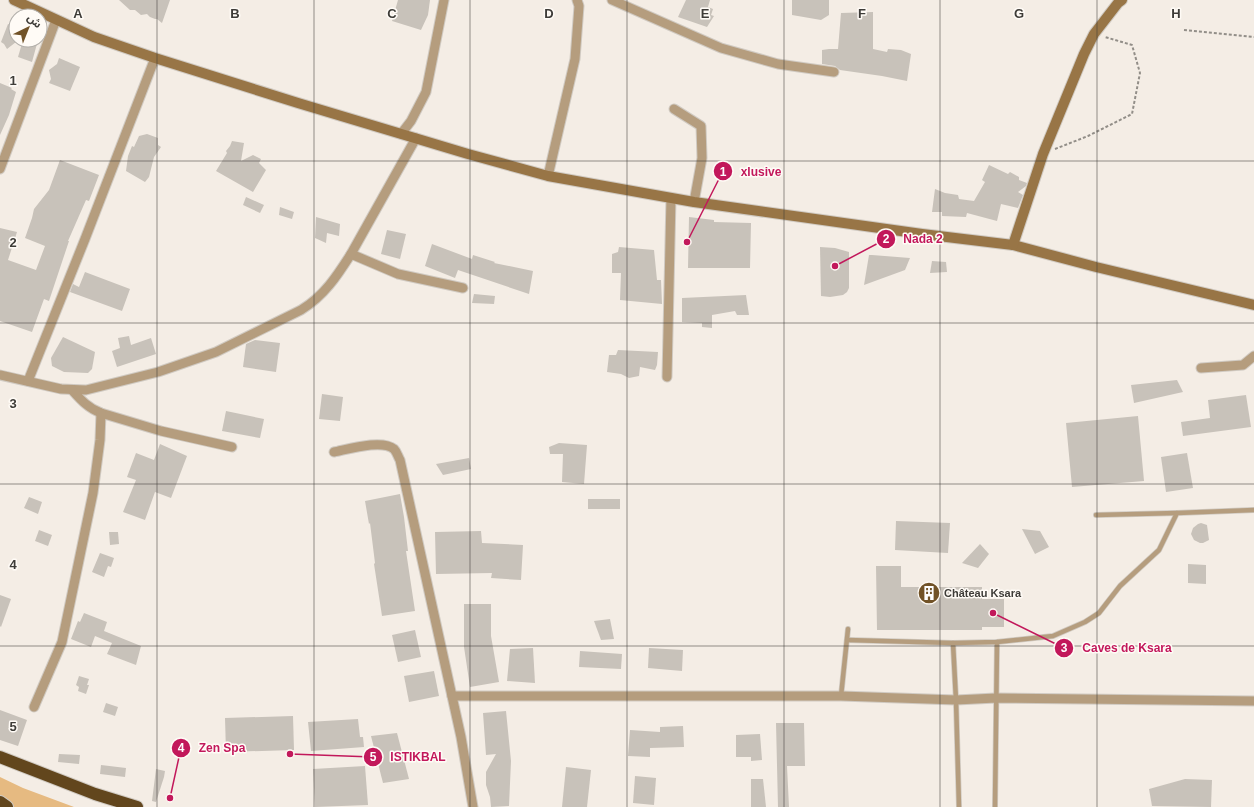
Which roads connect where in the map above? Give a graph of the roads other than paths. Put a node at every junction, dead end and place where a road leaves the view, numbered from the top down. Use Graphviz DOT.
graph roads {
  1 [pos="14,0"];
  2 [pos="444,0"];
  3 [pos="612,0"];
  4 [pos="1122,0"];
  5 [pos="580,2"];
  6 [pos="56,20"];
  7 [pos="155,58"];
  8 [pos="834,72"];
  9 [pos="674,109"];
  10 [pos="401,134"];
  11 [pos="416,138"];
  12 [pos="0,169"];
  13 [pos="548,176"];
  14 [pos="671,198"];
  15 [pos="694,202"];
  16 [pos="1013,245"];
  17 [pos="351,254"];
  18 [pos="463,288"];
  19 [pos="1254,305"];
  20 [pos="1254,356"];
  21 [pos="1201,368"];
  22 [pos="0,375"];
  23 [pos="667,377"];
  24 [pos="28,381"];
  25 [pos="72,390"];
  26 [pos="101,414"];
  27 [pos="232,447"];
  28 [pos="334,452"];
  29 [pos="1254,510"];
  30 [pos="1177,513"];
  31 [pos="1096,515"];
  32 [pos="848,629"];
  33 [pos="847,640"];
  34 [pos="953,642"];
  35 [pos="997,642"];
  36 [pos="452,696"];
  37 [pos="842,696"];
  38 [pos="996,698"];
  39 [pos="956,700"];
  40 [pos="1254,701"];
  41 [pos="34,707"];
  42 [pos="0,757"];
  43 [pos="0,802"];
  44 [pos="8,807"];
  45 [pos="137,807"];
  46 [pos="473,807"];
  47 [pos="960,807"];
  48 [pos="995,807"];
  1 -- 6 [label="street"];
  2 -- 10 [label="street"];
  3 -- 8 [label="street"];
  4 -- 16 [label="street"];
  5 -- 13 [label="street"];
  6 -- 7 [label="street"];
  6 -- 12 [label="street"];
  7 -- 10 [label="street"];
  7 -- 24 [label="street"];
  9 -- 15 [label="street"];
  10 -- 11 [label="street"];
  11 -- 13 [label="street"];
  11 -- 17 [label="street"];
  13 -- 14 [label="street"];
  14 -- 15 [label="street"];
  14 -- 23 [label="street"];
  15 -- 16 [label="street"];
  16 -- 19 [label="street"];
  17 -- 18 [label="street"];
  17 -- 25 [label="street"];
  20 -- 21 [label="street"];
  22 -- 24 [label="street"];
  24 -- 25 [label="street"];
  25 -- 26 [label="street"];
  26 -- 27 [label="street"];
  26 -- 41 [label="street"];
  28 -- 36 [label="street"];
  29 -- 30 [label="lane"];
  30 -- 31 [label="lane"];
  30 -- 35 [label="lane"];
  32 -- 33 [label="lane"];
  33 -- 34 [label="lane"];
  33 -- 37 [label="lane"];
  34 -- 35 [label="lane"];
  34 -- 39 [label="lane"];
  35 -- 38 [label="lane"];
  36 -- 37 [label="street"];
  36 -- 46 [label="street"];
  37 -- 39 [label="street"];
  38 -- 39 [label="street"];
  38 -- 40 [label="street"];
  38 -- 48 [label="lane"];
  39 -- 47 [label="lane"];
  42 -- 45 [label="highway"];
  43 -- 44 [label="highway"];
}
